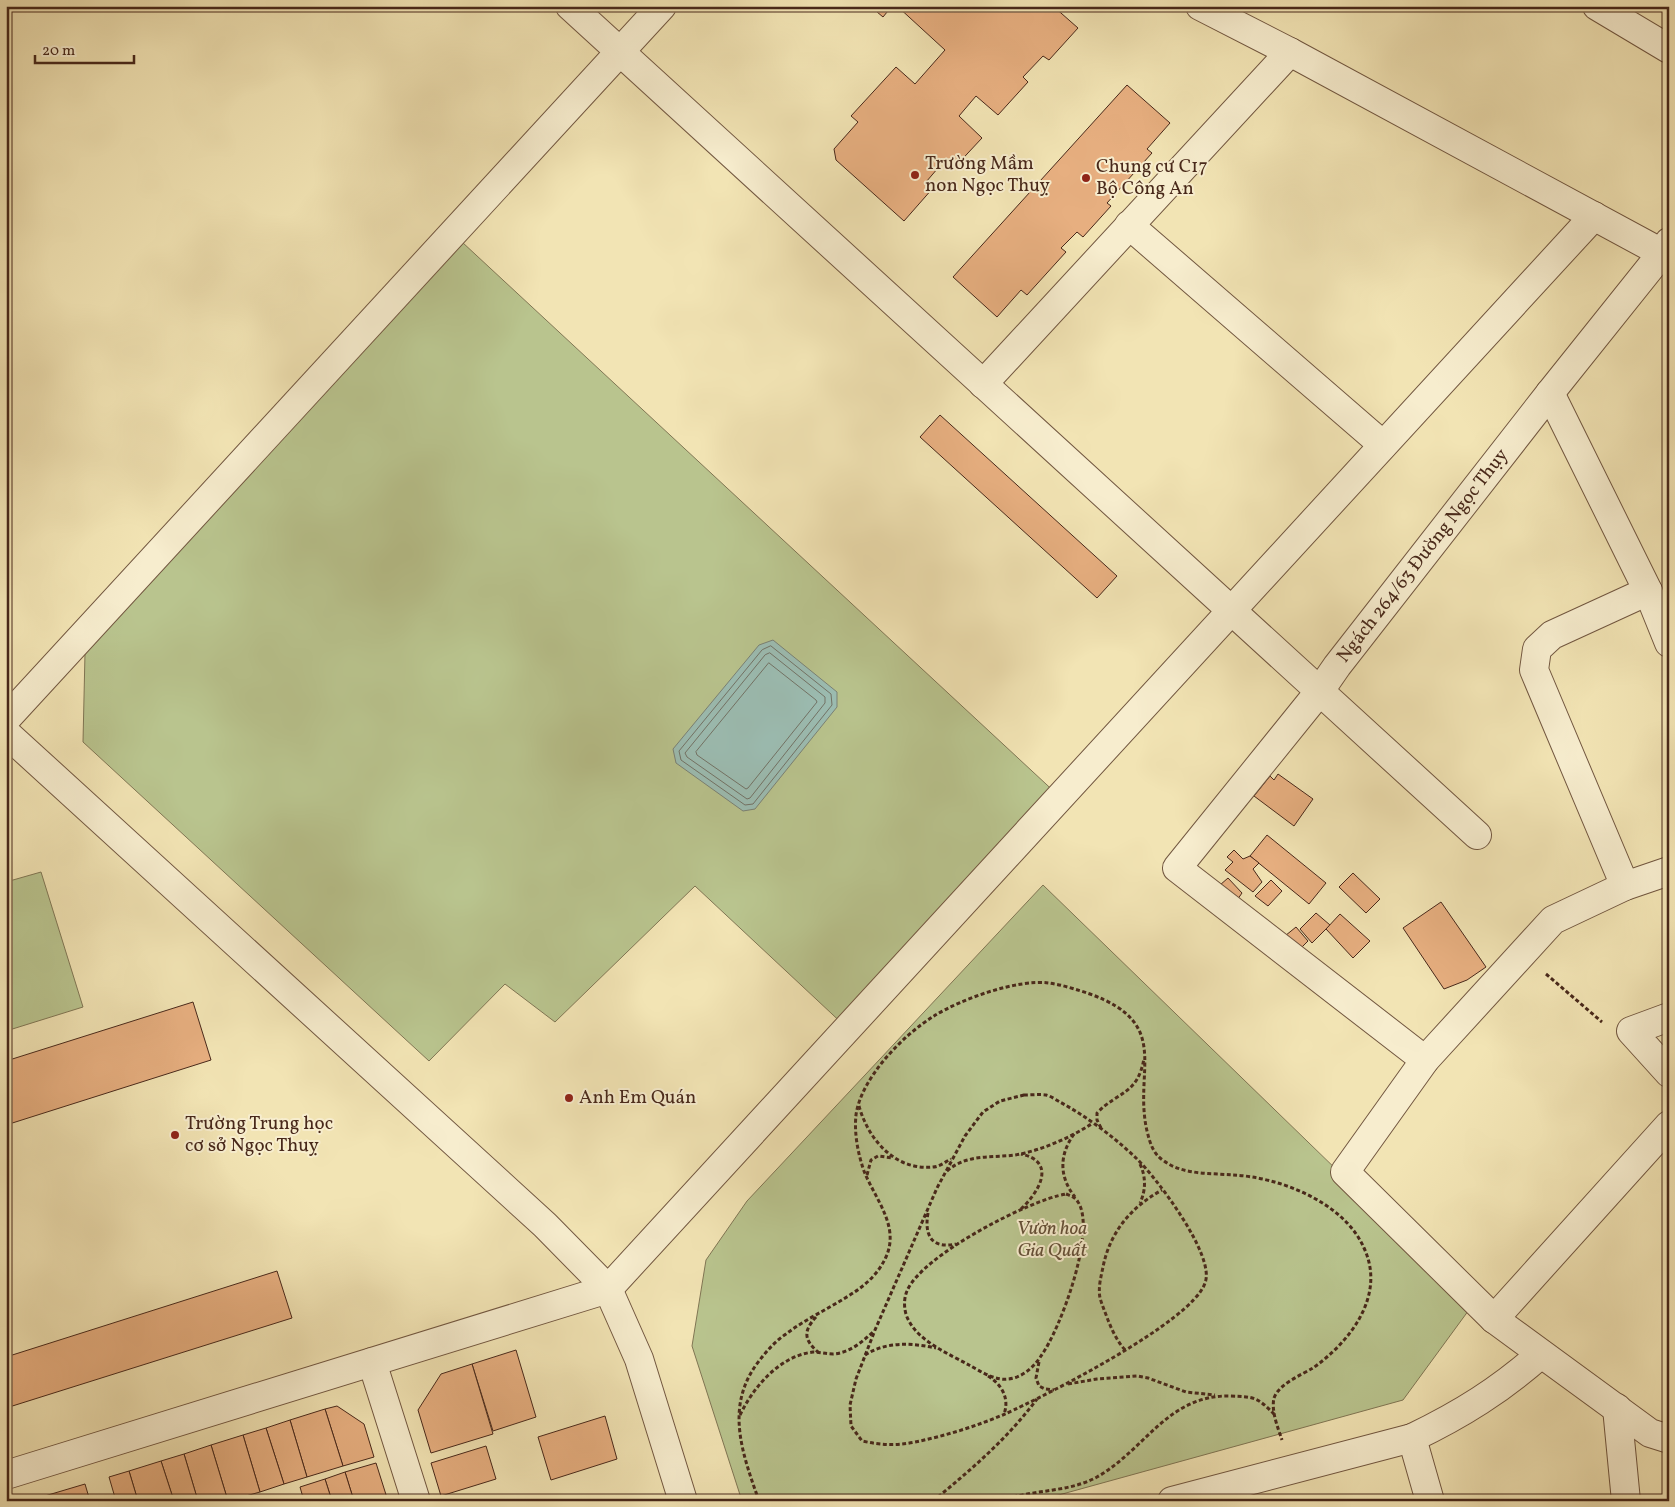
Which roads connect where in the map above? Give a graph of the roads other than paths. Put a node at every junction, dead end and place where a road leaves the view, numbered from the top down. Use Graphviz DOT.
graph roads {
  1 [pos="570,6"];
  2 [pos="662,6"];
  3 [pos="1200,6"];
  4 [pos="1597,6"];
  5 [pos="1669,50"];
  6 [pos="620,52"];
  7 [pos="1290,52"];
  8 [pos="1594,216"];
  9 [pos="1129,225"];
  10 [pos="1662,259"];
  11 [pos="983,384"];
  12 [pos="1550,392"];
  13 [pos="1383,446"];
  14 [pos="1648,591"];
  15 [pos="1231,611"];
  16 [pos="1669,643"];
  17 [pos="1319,692"];
  18 [pos="6,719"];
  19 [pos="6,733"];
  20 [pos="1477,836"];
  21 [pos="1669,871"];
  22 [pos="1625,886"];
  23 [pos="1669,1017"];
  24 [pos="1425,1060"];
  25 [pos="1669,1073"];
  26 [pos="1669,1125"];
  27 [pos="608,1289"];
  28 [pos="1494,1319"];
  29 [pos="1542,1354"];
  30 [pos="372,1362"];
  31 [pos="1617,1408"];
  32 [pos="1412,1438"];
  33 [pos="1669,1438"];
  34 [pos="6,1476"];
  35 [pos="416,1501"];
  36 [pos="683,1501"];
  37 [pos="1172,1501"];
  38 [pos="1430,1501"];
  39 [pos="1626,1501"];
  1 -- 6 [label="street"];
  2 -- 6 [label="street"];
  3 -- 7 [label="street"];
  4 -- 5 [label="street"];
  6 -- 11 [label="street"];
  6 -- 18 [label="street"];
  7 -- 8 [label="street"];
  7 -- 9 [label="street"];
  8 -- 10 [label="street"];
  8 -- 13 [label="street"];
  9 -- 11 [label="street"];
  9 -- 13 [label="street"];
  10 -- 12 [label="street, Ngách 264/63 Đường Ngọc Thụy"];
  11 -- 15 [label="street"];
  12 -- 14 [label="street"];
  12 -- 17 [label="street, Ngách 264/63 Đường Ngọc Thụy"];
  13 -- 15 [label="street"];
  14 -- 16 [label="street"];
  14 -- 22 [label="street"];
  15 -- 17 [label="street"];
  15 -- 27 [label="street"];
  17 -- 20 [label="street"];
  17 -- 24 [label="street, Ngách 264/63 Đường Ngọc Thụy"];
  19 -- 27 [label="street"];
  21 -- 22 [label="street"];
  22 -- 24 [label="street"];
  23 -- 25 [label="street"];
  24 -- 28 [label="street"];
  26 -- 28 [label="street"];
  27 -- 30 [label="street"];
  27 -- 36 [label="street"];
  28 -- 29 [label="street"];
  29 -- 31 [label="street"];
  29 -- 32 [label="street"];
  30 -- 34 [label="street"];
  30 -- 35 [label="street"];
  31 -- 33 [label="street"];
  31 -- 39 [label="street"];
  32 -- 37 [label="street"];
  32 -- 38 [label="street"];
}
